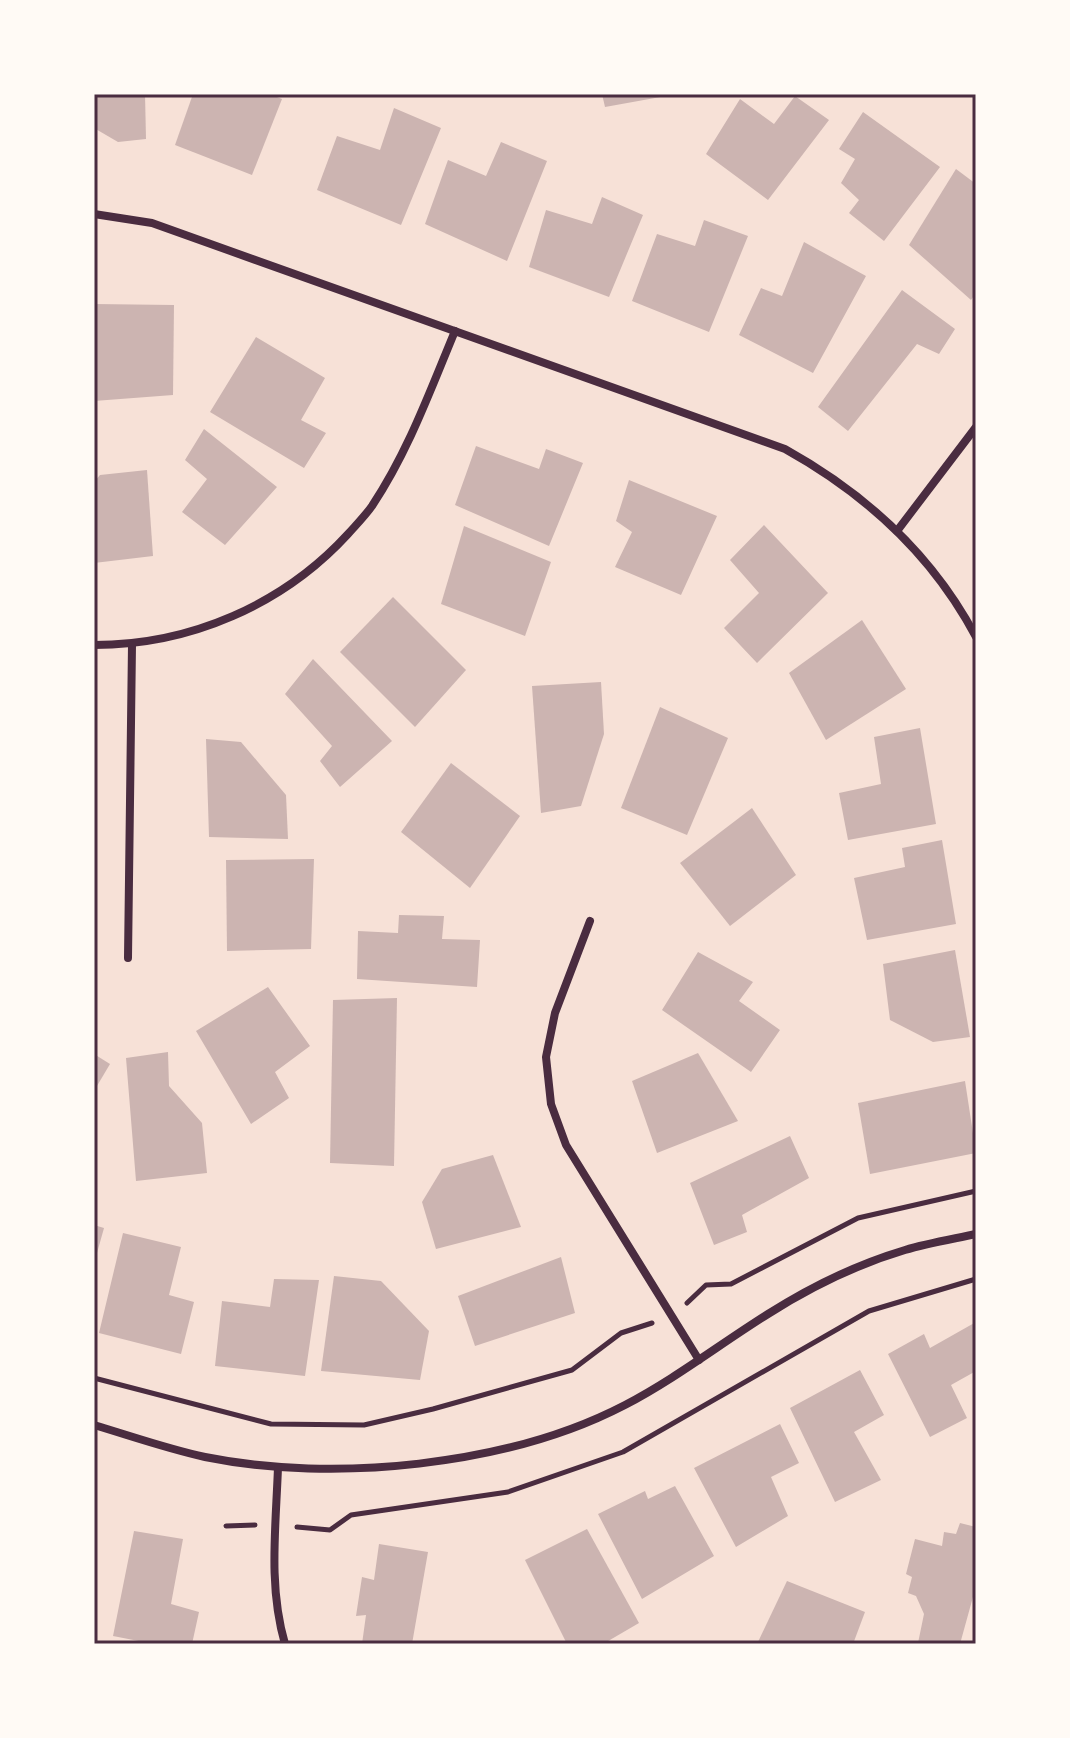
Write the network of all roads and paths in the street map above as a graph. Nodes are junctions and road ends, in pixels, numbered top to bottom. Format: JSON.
{"nodes":[{"id":1,"x":94,"y":214,"type":"edge"},
{"id":2,"x":455,"y":331,"type":"junction"},
{"id":3,"x":976,"y":427,"type":"edge"},
{"id":4,"x":897,"y":531,"type":"junction"},
{"id":5,"x":976,"y":637,"type":"edge"},
{"id":6,"x":94,"y":645,"type":"edge"},
{"id":7,"x":132,"y":645,"type":"junction"},
{"id":8,"x":590,"y":921,"type":"dead end"},
{"id":9,"x":128,"y":958,"type":"dead end"},
{"id":10,"x":976,"y":1191,"type":"edge"},
{"id":11,"x":976,"y":1234,"type":"edge"},
{"id":12,"x":673,"y":1317,"type":"junction"},
{"id":13,"x":699,"y":1360,"type":"junction"},
{"id":14,"x":94,"y":1378,"type":"edge"},
{"id":15,"x":94,"y":1425,"type":"edge"},
{"id":16,"x":278,"y":1467,"type":"junction"},
{"id":17,"x":285,"y":1644,"type":"edge"}],
"edges":[{"from":1,"to":2,"type":"street"},
{"from":2,"to":4,"type":"street"},
{"from":2,"to":7,"type":"street"},
{"from":3,"to":4,"type":"street"},
{"from":4,"to":5,"type":"street"},
{"from":6,"to":7,"type":"street"},
{"from":7,"to":9,"type":"street"},
{"from":8,"to":12,"type":"street"},
{"from":10,"to":12,"type":"path"},
{"from":11,"to":13,"type":"street"},
{"from":12,"to":13,"type":"street"},
{"from":12,"to":14,"type":"path"},
{"from":13,"to":16,"type":"street"},
{"from":15,"to":16,"type":"street"},
{"from":16,"to":17,"type":"street"}]}
